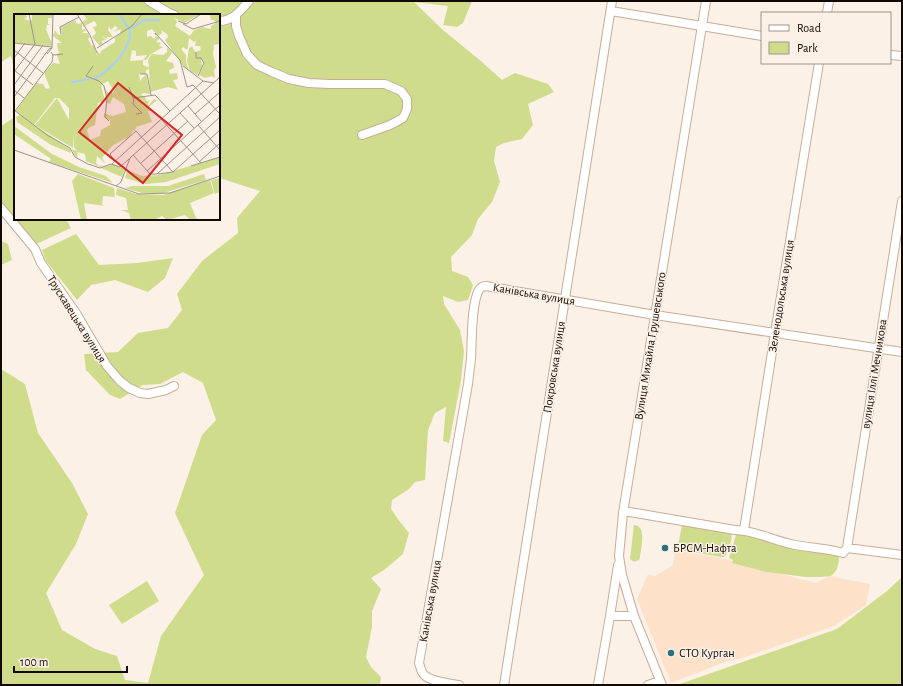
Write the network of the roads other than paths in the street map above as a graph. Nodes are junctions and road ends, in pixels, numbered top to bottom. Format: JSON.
{"nodes":[{"id":1,"x":149,"y":1,"type":"edge"},
{"id":2,"x":249,"y":1,"type":"edge"},
{"id":3,"x":612,"y":1,"type":"edge"},
{"id":4,"x":706,"y":1,"type":"edge"},
{"id":5,"x":829,"y":1,"type":"edge"},
{"id":6,"x":610,"y":11,"type":"junction"},
{"id":7,"x":827,"y":12,"type":"edge"},
{"id":8,"x":171,"y":14,"type":"edge"},
{"id":9,"x":236,"y":15,"type":"junction"},
{"id":10,"x":220,"y":21,"type":"edge"},
{"id":11,"x":702,"y":26,"type":"junction"},
{"id":12,"x":761,"y":36,"type":"edge"},
{"id":13,"x":891,"y":55,"type":"edge"},
{"id":14,"x":902,"y":56,"type":"edge"},
{"id":15,"x":819,"y":64,"type":"edge"},
{"id":16,"x":362,"y":135,"type":"dead end"},
{"id":17,"x":902,"y":201,"type":"edge"},
{"id":18,"x":1,"y":208,"type":"edge"},
{"id":19,"x":565,"y":300,"type":"junction"},
{"id":20,"x":655,"y":315,"type":"junction"},
{"id":21,"x":775,"y":333,"type":"junction"},
{"id":22,"x":878,"y":349,"type":"junction"},
{"id":23,"x":902,"y":352,"type":"edge"},
{"id":24,"x":174,"y":386,"type":"dead end"},
{"id":25,"x":624,"y":511,"type":"junction"},
{"id":26,"x":744,"y":530,"type":"junction"},
{"id":27,"x":847,"y":548,"type":"junction"},
{"id":28,"x":902,"y":555,"type":"edge"},
{"id":29,"x":619,"y":556,"type":"junction"},
{"id":30,"x":610,"y":616,"type":"junction"},
{"id":31,"x":634,"y":616,"type":"junction"},
{"id":32,"x":661,"y":683,"type":"edge"},
{"id":33,"x":459,"y":685,"type":"edge"},
{"id":34,"x":504,"y":685,"type":"edge"},
{"id":35,"x":598,"y":685,"type":"edge"},
{"id":36,"x":648,"y":685,"type":"edge"}],
"edges":[{"from":1,"to":8,"type":"street"},
{"from":2,"to":9,"type":"street"},
{"from":3,"to":6,"type":"street","name":"Покровська вулиця"},
{"from":4,"to":11,"type":"street","name":"Вулиця Михайла Грушевського"},
{"from":5,"to":7,"type":"street"},
{"from":6,"to":11,"type":"street"},
{"from":6,"to":19,"type":"street","name":"Покровська вулиця"},
{"from":9,"to":10,"type":"street"},
{"from":9,"to":16,"type":"street"},
{"from":11,"to":12,"type":"street"},
{"from":11,"to":20,"type":"street","name":"Вулиця Михайла Грушевського"},
{"from":13,"to":14,"type":"street"},
{"from":15,"to":21,"type":"street","name":"Зеленодольська вулиця"},
{"from":17,"to":22,"type":"street","name":"вулиця Іллі Мечникова"},
{"from":18,"to":24,"type":"street","name":"Трускавецька вулиця"},
{"from":19,"to":20,"type":"street","name":"Канівська вулиця"},
{"from":19,"to":33,"type":"street","name":"Канівська вулиця"},
{"from":19,"to":34,"type":"street","name":"Покровська вулиця"},
{"from":20,"to":21,"type":"street","name":"Канівська вулиця"},
{"from":20,"to":25,"type":"street","name":"Вулиця Михайла Грушевського"},
{"from":21,"to":22,"type":"street","name":"Канівська вулиця"},
{"from":21,"to":26,"type":"street","name":"Зеленодольська вулиця"},
{"from":22,"to":23,"type":"street","name":"Канівська вулиця"},
{"from":22,"to":27,"type":"street","name":"вулиця Іллі Мечникова"},
{"from":25,"to":26,"type":"street"},
{"from":25,"to":29,"type":"street","name":"Вулиця Михайла Грушевського"},
{"from":26,"to":27,"type":"street"},
{"from":27,"to":28,"type":"street"},
{"from":29,"to":30,"type":"street"},
{"from":29,"to":31,"type":"street","name":"Вулиця Михайла Грушевського"},
{"from":30,"to":31,"type":"street"},
{"from":30,"to":35,"type":"street"},
{"from":31,"to":32,"type":"street","name":"Вулиця Михайла Грушевського"},
{"from":32,"to":36,"type":"street"}]}
